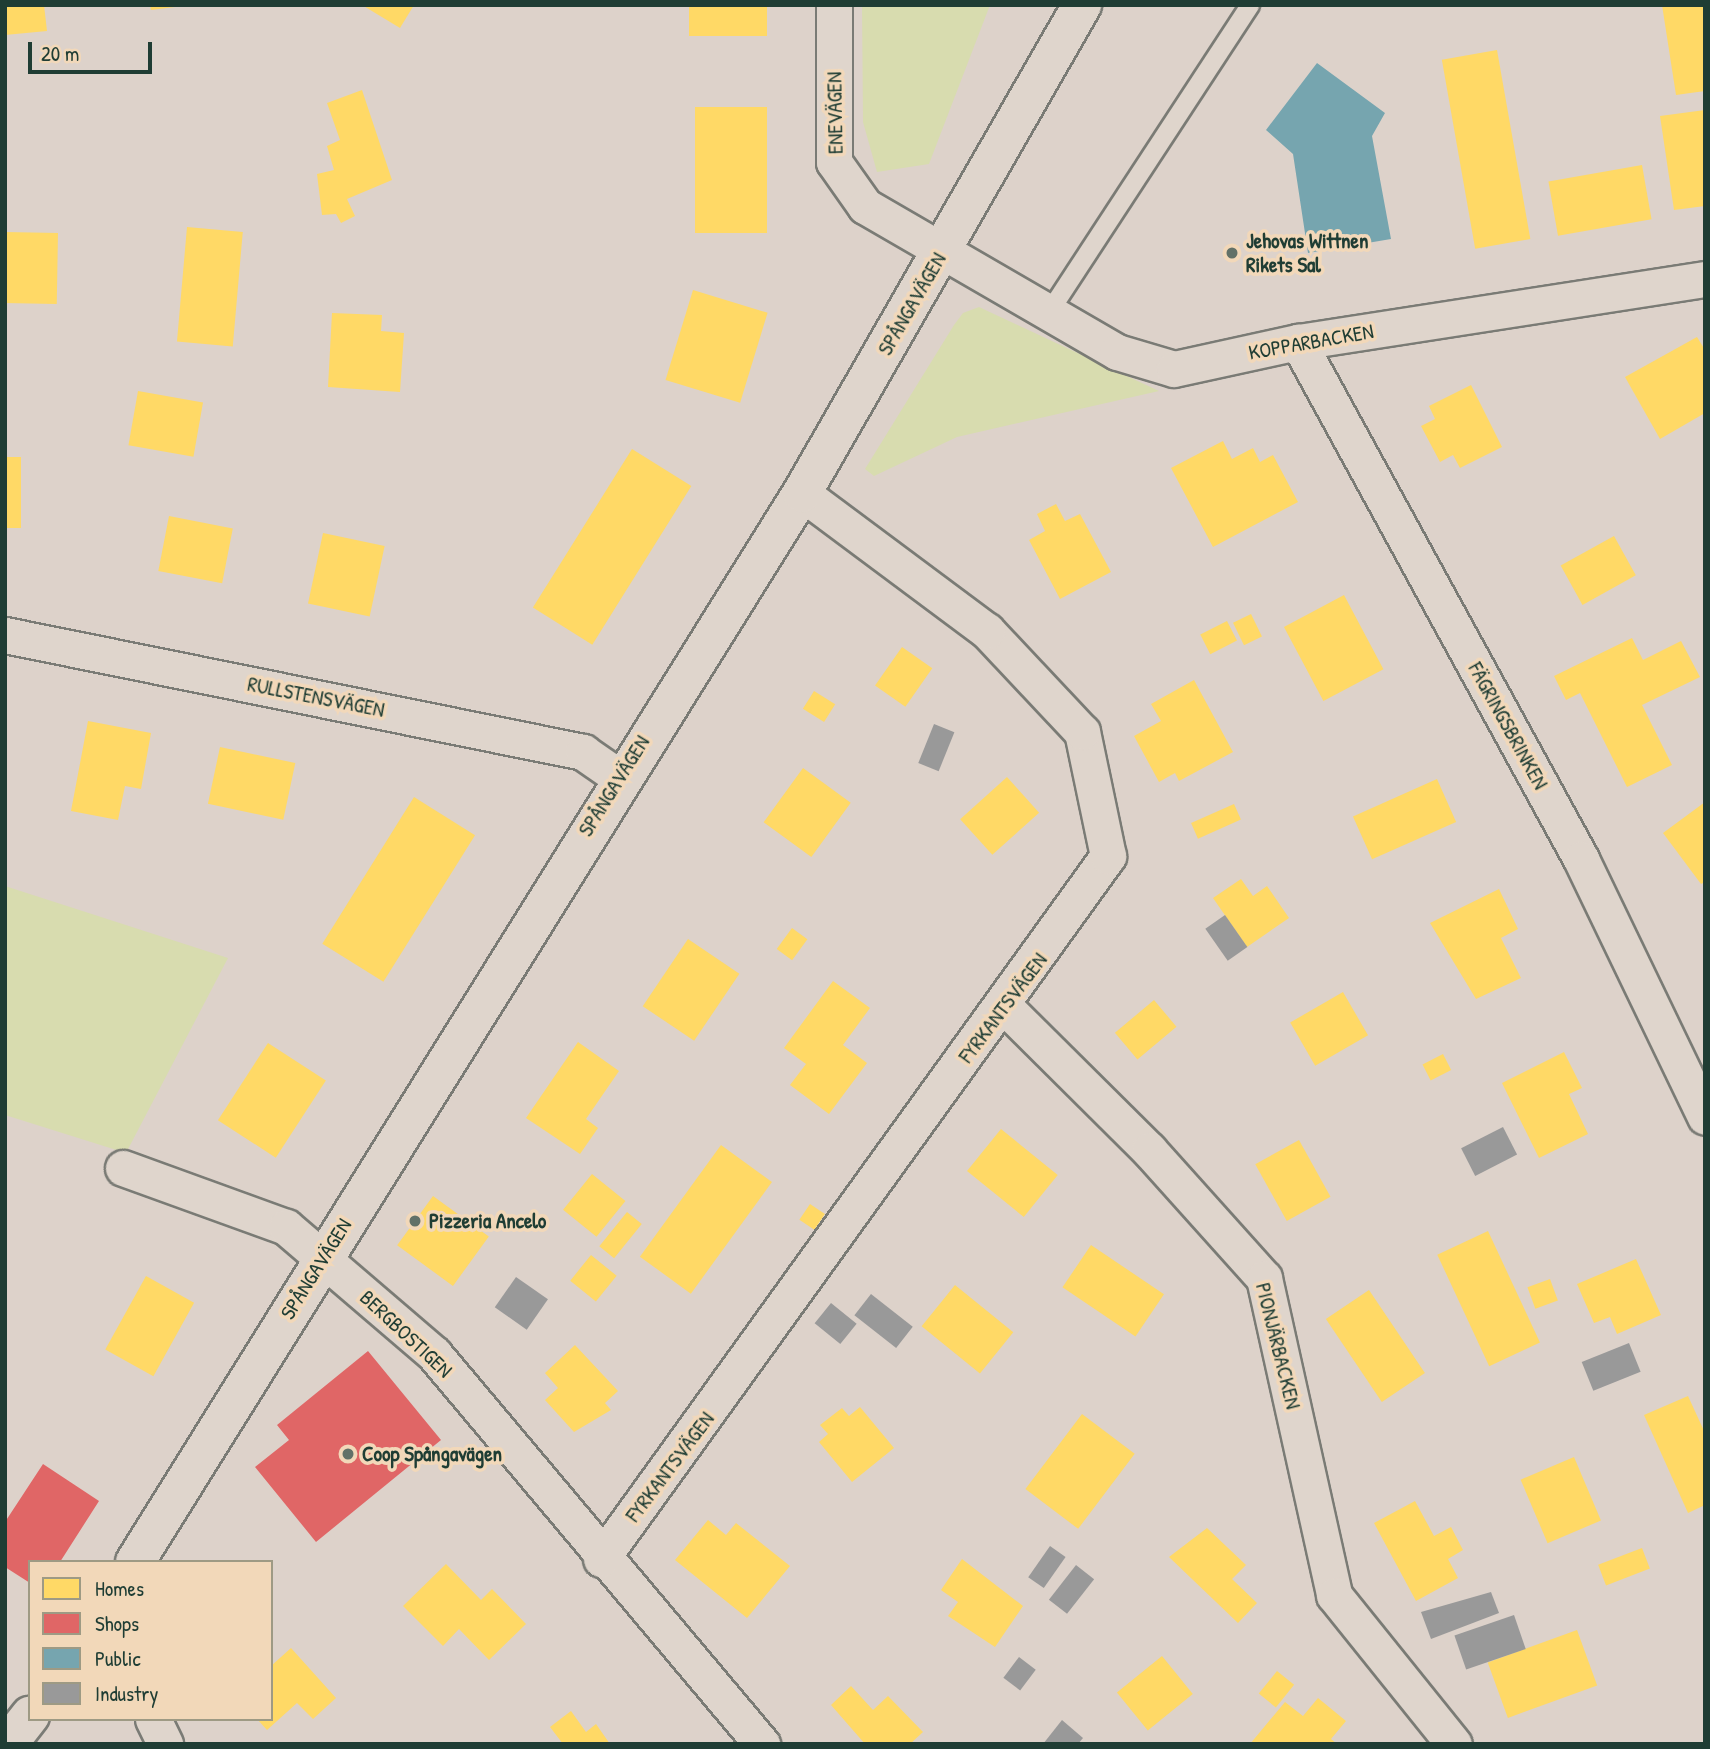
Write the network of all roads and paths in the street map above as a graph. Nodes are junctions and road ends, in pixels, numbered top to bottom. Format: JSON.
{"nodes":[{"id":1,"x":834,"y":5,"type":"edge"},
{"id":2,"x":1082,"y":5,"type":"edge"},
{"id":3,"x":1250,"y":5,"type":"edge"},
{"id":4,"x":942,"y":254,"type":"junction"},
{"id":5,"x":1705,"y":279,"type":"edge"},
{"id":6,"x":1048,"y":314,"type":"junction"},
{"id":7,"x":1298,"y":342,"type":"junction"},
{"id":8,"x":802,"y":493,"type":"junction"},
{"id":9,"x":5,"y":635,"type":"edge"},
{"id":10,"x":619,"y":777,"type":"junction"},
{"id":11,"x":1003,"y":1005,"type":"junction"},
{"id":12,"x":1705,"y":1116,"type":"edge"},
{"id":13,"x":123,"y":1168,"type":"dead end"},
{"id":14,"x":322,"y":1258,"type":"junction"},
{"id":15,"x":601,"y":1559,"type":"junction"},
{"id":16,"x":136,"y":1560,"type":"edge"},
{"id":17,"x":28,"y":1719,"type":"edge"},
{"id":18,"x":154,"y":1721,"type":"edge"},
{"id":19,"x":8,"y":1744,"type":"edge"},
{"id":20,"x":165,"y":1744,"type":"edge"},
{"id":21,"x":762,"y":1744,"type":"edge"},
{"id":22,"x":1454,"y":1744,"type":"edge"}],
"edges":[{"from":1,"to":4,"type":"street","name":"ENEVÄGEN"},
{"from":2,"to":4,"type":"street","name":"SPÅNGAVÄGEN"},
{"from":3,"to":6,"type":"lane"},
{"from":4,"to":6,"type":"street","name":"KOPPARBACKEN"},
{"from":4,"to":8,"type":"street","name":"SPÅNGAVÄGEN"},
{"from":5,"to":7,"type":"street","name":"KOPPARBACKEN"},
{"from":6,"to":7,"type":"street","name":"KOPPARBACKEN"},
{"from":7,"to":12,"type":"street","name":"FÄGRINGSBRINKEN"},
{"from":8,"to":10,"type":"street","name":"SPÅNGAVÄGEN"},
{"from":8,"to":11,"type":"street","name":"FYRKANTSVÄGEN"},
{"from":9,"to":10,"type":"street","name":"RULLSTENSVÄGEN"},
{"from":10,"to":14,"type":"street","name":"SPÅNGAVÄGEN"},
{"from":11,"to":15,"type":"street","name":"FYRKANTSVÄGEN"},
{"from":11,"to":22,"type":"street","name":"PIONJÄRBACKEN"},
{"from":13,"to":14,"type":"street","name":"BERGBOSTIGEN"},
{"from":14,"to":15,"type":"street","name":"BERGBOSTIGEN"},
{"from":14,"to":16,"type":"street","name":"SPÅNGAVÄGEN"},
{"from":15,"to":21,"type":"street","name":"BERGBOSTIGEN"},
{"from":17,"to":19,"type":"street"},
{"from":18,"to":20,"type":"street"}]}
